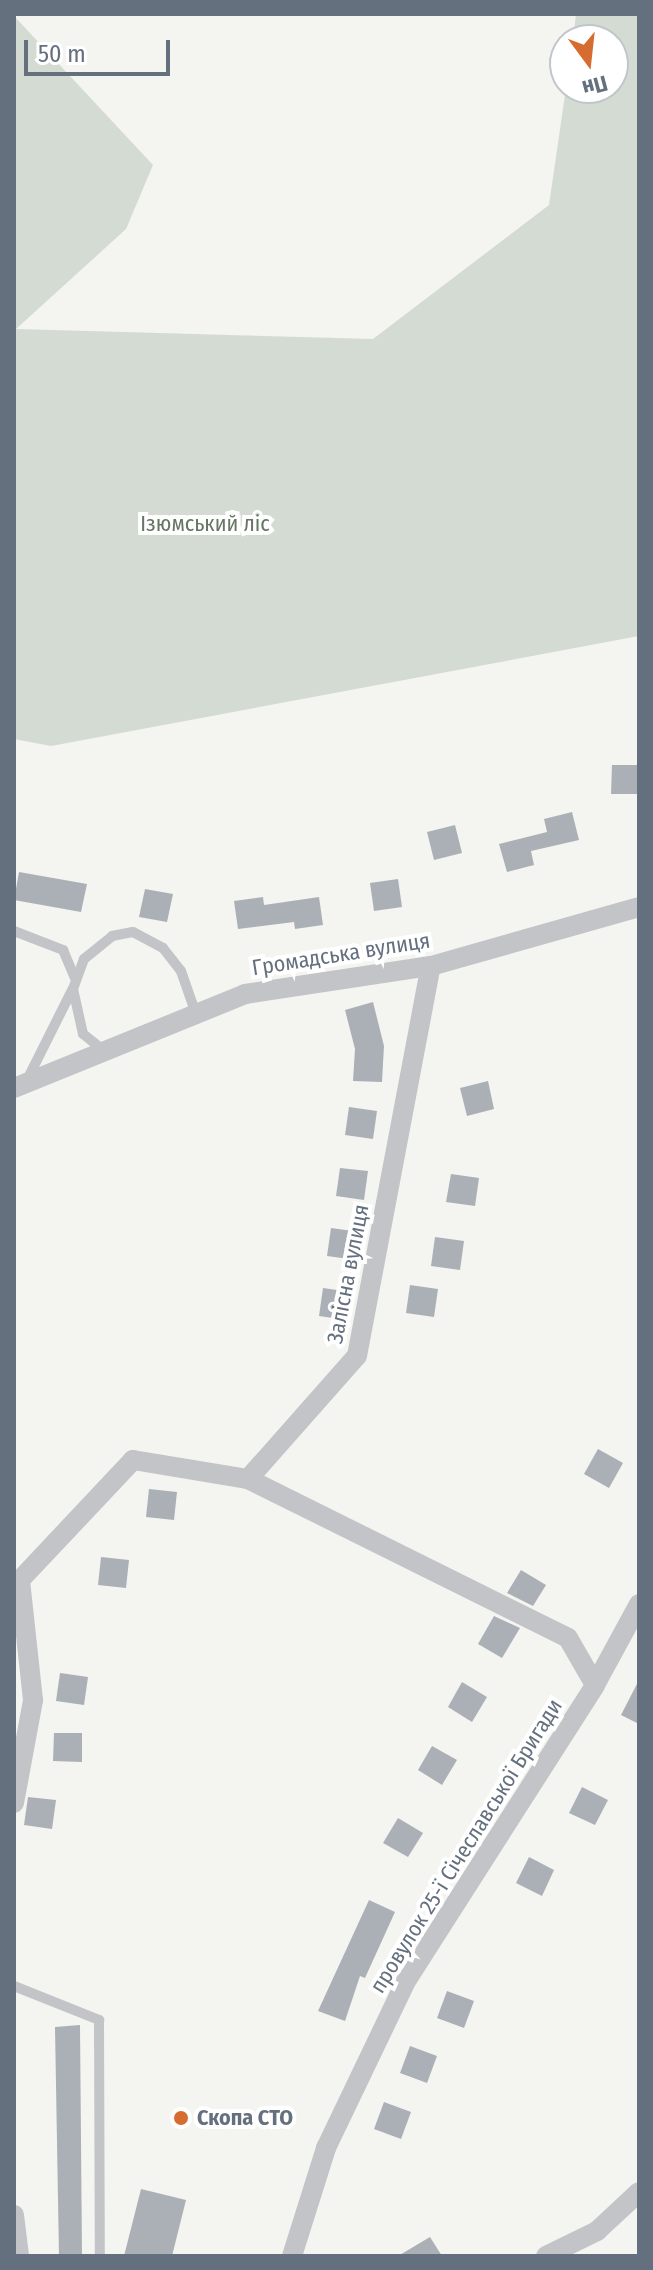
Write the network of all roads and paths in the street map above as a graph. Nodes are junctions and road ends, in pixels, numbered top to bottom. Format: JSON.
{"nodes":[{"id":1,"x":639,"y":907,"type":"edge"},
{"id":2,"x":14,"y":931,"type":"edge"},
{"id":3,"x":431,"y":966,"type":"junction"},
{"id":4,"x":74,"y":984,"type":"junction"},
{"id":5,"x":187,"y":989,"type":"junction"},
{"id":6,"x":205,"y":1013,"type":"junction"},
{"id":7,"x":169,"y":1027,"type":"junction"},
{"id":8,"x":108,"y":1052,"type":"junction"},
{"id":9,"x":19,"y":1086,"type":"edge"},
{"id":10,"x":248,"y":1479,"type":"junction"},
{"id":11,"x":639,"y":1604,"type":"edge"},
{"id":12,"x":595,"y":1685,"type":"junction"},
{"id":13,"x":14,"y":1803,"type":"edge"},
{"id":14,"x":14,"y":1986,"type":"edge"},
{"id":15,"x":639,"y":2192,"type":"edge"},
{"id":16,"x":14,"y":2215,"type":"edge"},
{"id":17,"x":19,"y":2256,"type":"edge"},
{"id":18,"x":100,"y":2256,"type":"edge"},
{"id":19,"x":292,"y":2256,"type":"edge"},
{"id":20,"x":546,"y":2256,"type":"edge"}],
"edges":[{"from":1,"to":3,"type":"street","name":"Громадська вулиця"},
{"from":2,"to":4,"type":"lane"},
{"from":3,"to":6,"type":"street","name":"Громадська вулиця"},
{"from":3,"to":10,"type":"street","name":"Залісна вулиця"},
{"from":4,"to":5,"type":"lane"},
{"from":4,"to":8,"type":"lane"},
{"from":4,"to":9,"type":"lane"},
{"from":5,"to":6,"type":"lane"},
{"from":5,"to":6,"type":"lane"},
{"from":5,"to":7,"type":"lane"},
{"from":6,"to":7,"type":"street","name":"Громадська вулиця"},
{"from":7,"to":8,"type":"street","name":"Громадська вулиця"},
{"from":8,"to":9,"type":"street","name":"Громадська вулиця"},
{"from":10,"to":12,"type":"street"},
{"from":10,"to":13,"type":"street"},
{"from":11,"to":12,"type":"street","name":"провулок 25-ї Січеславської Бригади"},
{"from":12,"to":19,"type":"street","name":"провулок 25-ї Січеславської Бригади"},
{"from":14,"to":18,"type":"lane"},
{"from":15,"to":20,"type":"street"},
{"from":16,"to":17,"type":"street"}]}
